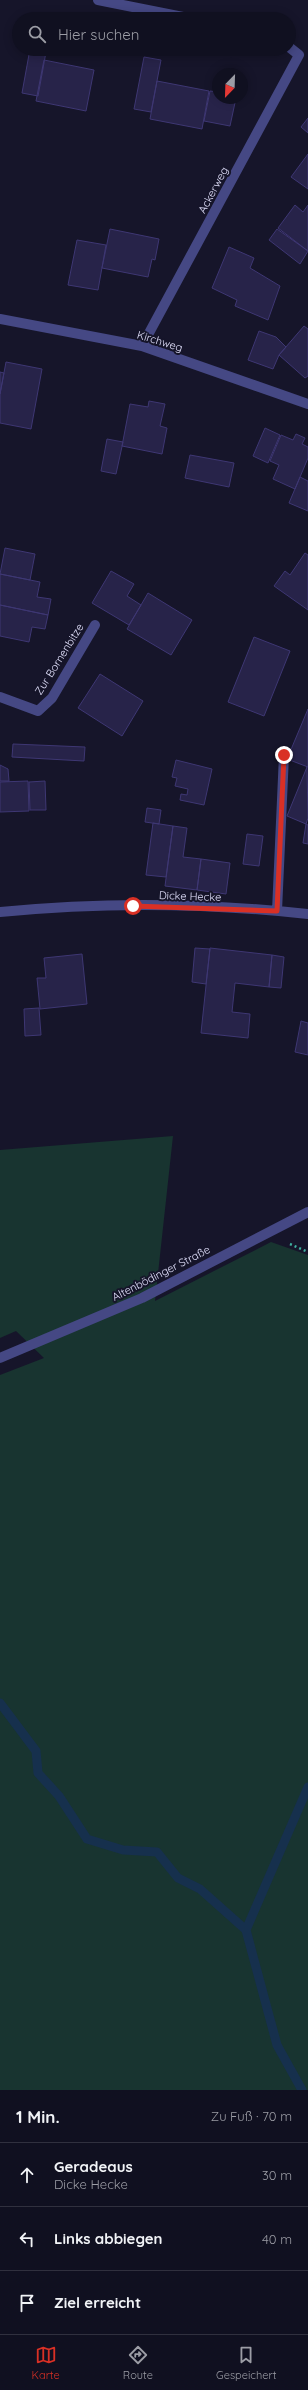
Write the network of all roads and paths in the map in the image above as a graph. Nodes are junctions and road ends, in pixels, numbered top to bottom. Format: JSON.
{"nodes":[{"id":1,"x":98,"y":0,"type":"edge"},
{"id":2,"x":158,"y":12,"type":"edge"},
{"id":3,"x":296,"y":53,"type":"edge"},
{"id":4,"x":0,"y":319,"type":"edge"},
{"id":5,"x":142,"y":346,"type":"junction"},
{"id":6,"x":308,"y":395,"type":"edge"},
{"id":7,"x":297,"y":401,"type":"junction"},
{"id":8,"x":308,"y":404,"type":"edge"},
{"id":9,"x":95,"y":625,"type":"dead end"},
{"id":10,"x":0,"y":697,"type":"edge"},
{"id":11,"x":284,"y":755,"type":"dead end"},
{"id":12,"x":277,"y":911,"type":"junction"},
{"id":13,"x":0,"y":912,"type":"edge"},
{"id":14,"x":308,"y":914,"type":"edge"},
{"id":15,"x":308,"y":1212,"type":"edge"},
{"id":16,"x":0,"y":1358,"type":"edge"}],
"edges":[{"from":1,"to":2,"type":"street"},
{"from":3,"to":5,"type":"street","name":"Ackerweg"},
{"from":4,"to":5,"type":"street","name":"Kirchweg"},
{"from":5,"to":7,"type":"street","name":"Kirchweg"},
{"from":6,"to":7,"type":"street"},
{"from":7,"to":8,"type":"street","name":"Kirchweg"},
{"from":9,"to":10,"type":"street","name":"Zur Bornenbitze"},
{"from":11,"to":12,"type":"street"},
{"from":12,"to":13,"type":"street","name":"Dicke Hecke"},
{"from":12,"to":14,"type":"street","name":"Dicke Hecke"},
{"from":15,"to":16,"type":"street","name":"Altenbödinger Straße"}]}
